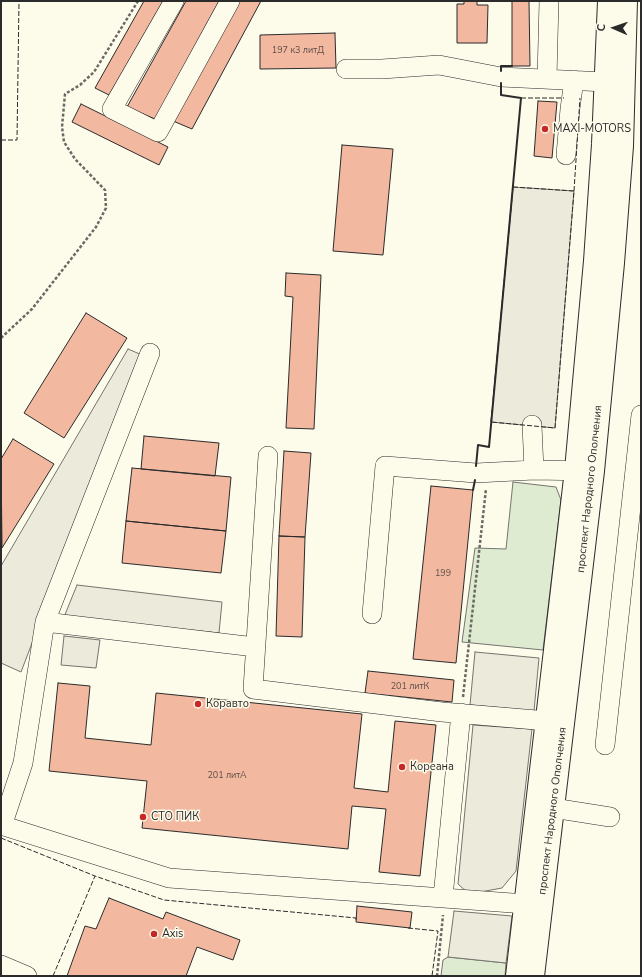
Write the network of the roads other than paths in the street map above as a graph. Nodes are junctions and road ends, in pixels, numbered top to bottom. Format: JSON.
{"nodes":[{"id":1,"x":174,"y":1,"type":"edge"},
{"id":2,"x":230,"y":1,"type":"edge"},
{"id":3,"x":549,"y":1,"type":"edge"},
{"id":4,"x":609,"y":1,"type":"edge"},
{"id":5,"x":626,"y":1,"type":"edge"},
{"id":6,"x":346,"y":69,"type":"dead end"},
{"id":7,"x":547,"y":78,"type":"junction"},
{"id":8,"x":574,"y":80,"type":"junction"},
{"id":9,"x":606,"y":82,"type":"junction"},
{"id":10,"x":566,"y":155,"type":"dead end"},
{"id":11,"x":150,"y":353,"type":"dead end"},
{"id":12,"x":641,"y":415,"type":"edge"},
{"id":13,"x":532,"y":425,"type":"dead end"},
{"id":14,"x":268,"y":456,"type":"dead end"},
{"id":15,"x":534,"y":470,"type":"junction"},
{"id":16,"x":584,"y":470,"type":"junction"},
{"id":17,"x":372,"y":614,"type":"dead end"},
{"id":18,"x":45,"y":622,"type":"junction"},
{"id":19,"x":255,"y":647,"type":"junction"},
{"id":20,"x":461,"y":713,"type":"junction"},
{"id":21,"x":548,"y":721,"type":"junction"},
{"id":22,"x":605,"y":745,"type":"dead end"},
{"id":23,"x":553,"y":808,"type":"junction"},
{"id":24,"x":610,"y":817,"type":"dead end"},
{"id":25,"x":2,"y":826,"type":"edge"},
{"id":26,"x":443,"y":897,"type":"junction"},
{"id":27,"x":526,"y":904,"type":"junction"},
{"id":28,"x":1,"y":965,"type":"edge"},
{"id":29,"x":27,"y":976,"type":"edge"},
{"id":30,"x":517,"y":976,"type":"edge"},
{"id":31,"x":533,"y":976,"type":"edge"}],
"edges":[{"from":1,"to":2,"type":"lane"},
{"from":3,"to":7,"type":"lane"},
{"from":4,"to":9,"type":"main road","name":"проспект Народного Ополчения"},
{"from":5,"to":16,"type":"main road","name":"проспект Народного Ополчения"},
{"from":6,"to":7,"type":"lane"},
{"from":7,"to":8,"type":"lane"},
{"from":8,"to":9,"type":"lane"},
{"from":8,"to":10,"type":"lane"},
{"from":9,"to":16,"type":"main road","name":"проспект Народного Ополчения"},
{"from":11,"to":18,"type":"lane"},
{"from":12,"to":22,"type":"lane"},
{"from":13,"to":15,"type":"lane"},
{"from":14,"to":19,"type":"lane"},
{"from":15,"to":16,"type":"lane"},
{"from":15,"to":17,"type":"lane"},
{"from":16,"to":21,"type":"main road","name":"проспект Народного Ополчения"},
{"from":16,"to":23,"type":"main road","name":"проспект Народного Ополчения"},
{"from":18,"to":19,"type":"lane"},
{"from":18,"to":25,"type":"lane"},
{"from":19,"to":20,"type":"lane"},
{"from":20,"to":21,"type":"lane"},
{"from":20,"to":26,"type":"lane"},
{"from":21,"to":27,"type":"main road","name":"проспект Народного Ополчения"},
{"from":23,"to":24,"type":"lane"},
{"from":23,"to":31,"type":"main road","name":"проспект Народного Ополчения"},
{"from":25,"to":26,"type":"lane"},
{"from":26,"to":27,"type":"lane"},
{"from":27,"to":30,"type":"main road","name":"проспект Народного Ополчения"},
{"from":28,"to":29,"type":"lane"}]}
